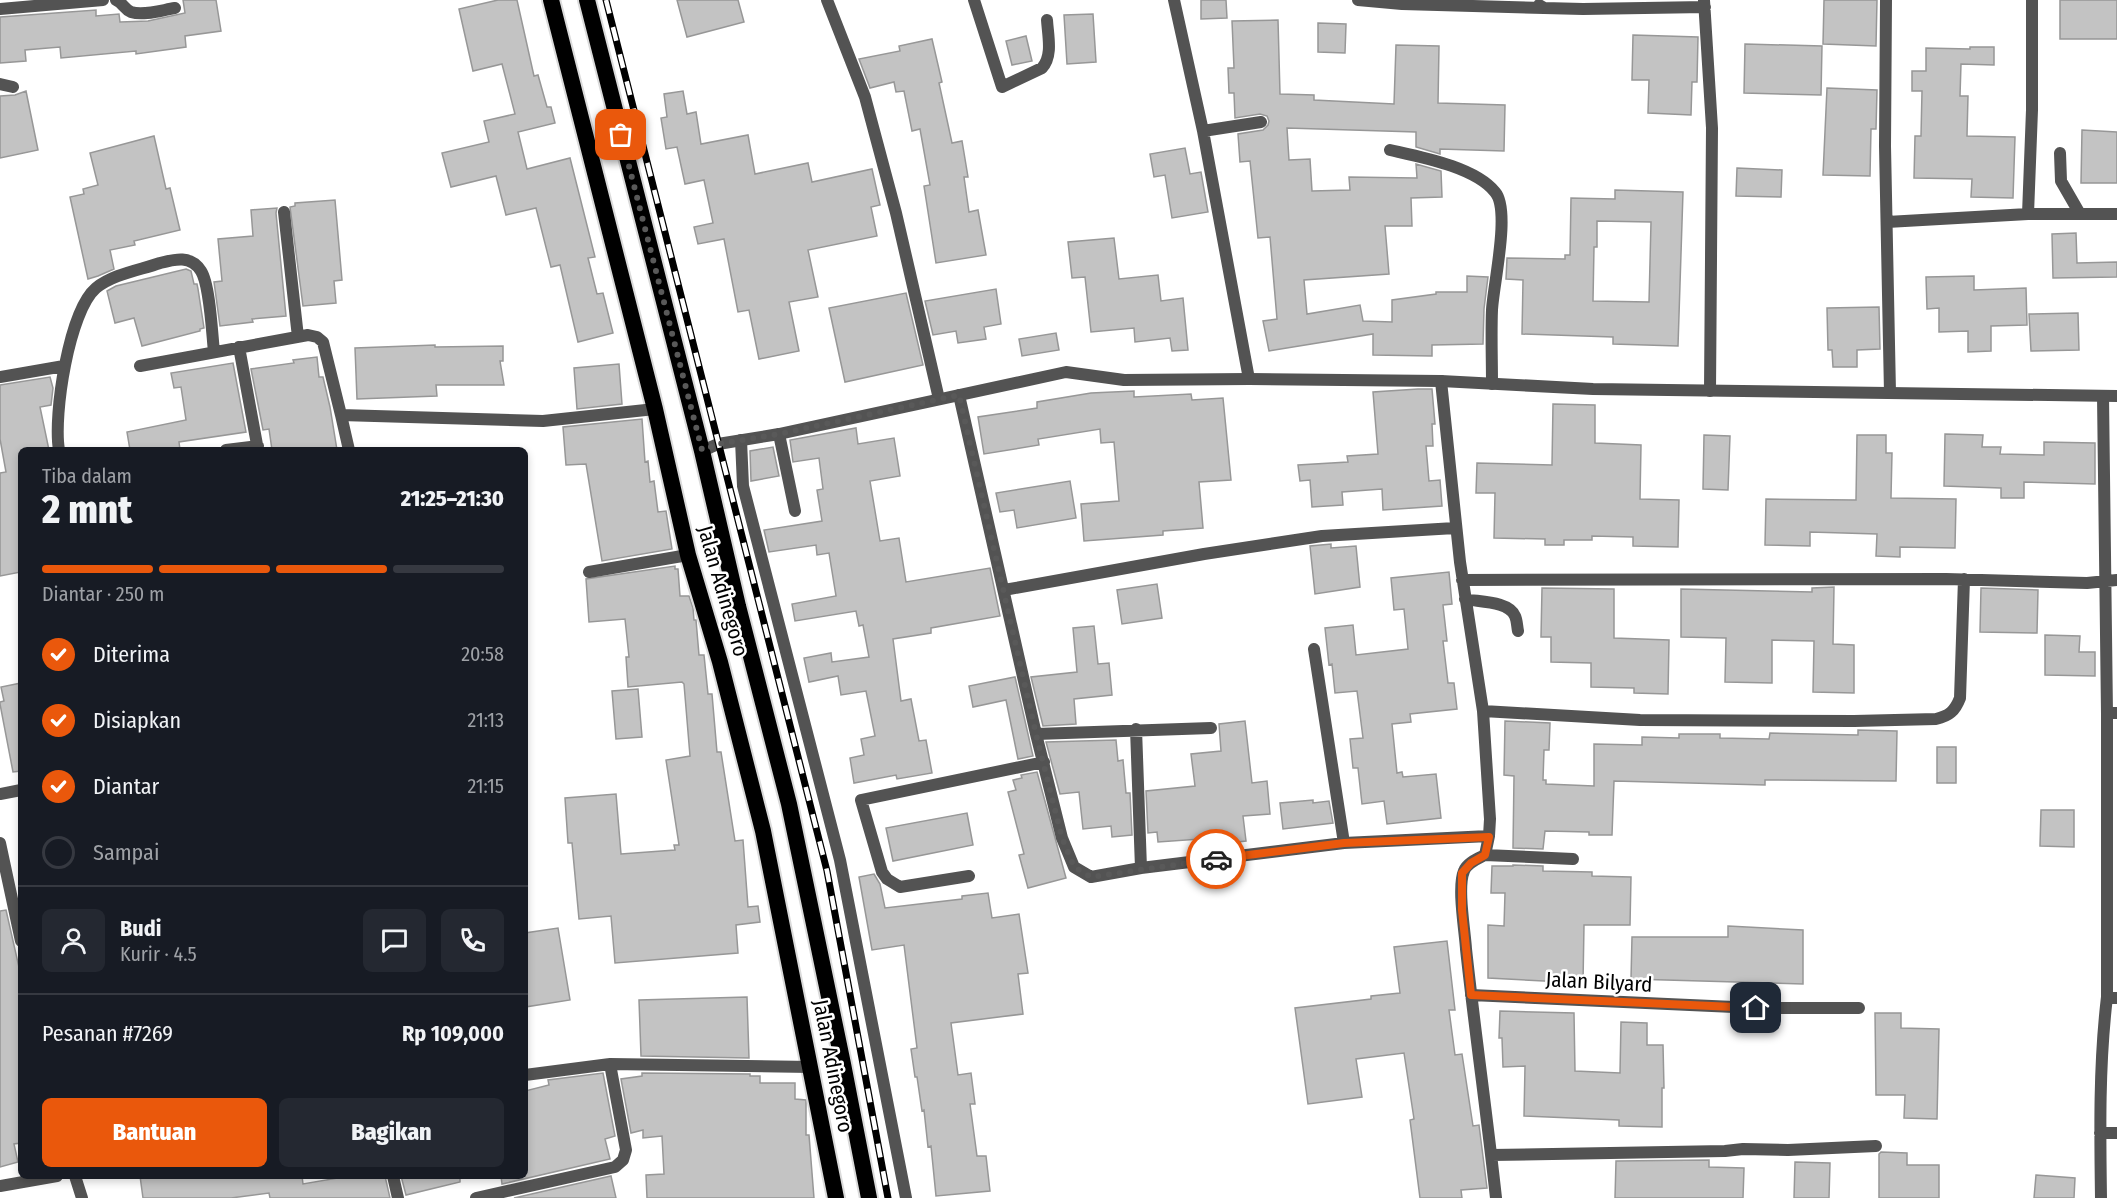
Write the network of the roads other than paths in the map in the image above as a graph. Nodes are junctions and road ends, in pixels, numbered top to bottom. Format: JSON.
{"nodes":[{"id":1,"x":103,"y":0,"type":"edge"},
{"id":2,"x":116,"y":0,"type":"edge"},
{"id":3,"x":551,"y":0,"type":"edge"},
{"id":4,"x":587,"y":0,"type":"edge"},
{"id":5,"x":827,"y":0,"type":"edge"},
{"id":6,"x":974,"y":0,"type":"edge"},
{"id":7,"x":1174,"y":0,"type":"edge"},
{"id":8,"x":1358,"y":0,"type":"edge"},
{"id":9,"x":1532,"y":0,"type":"edge"},
{"id":10,"x":1886,"y":0,"type":"edge"},
{"id":11,"x":2032,"y":0,"type":"edge"},
{"id":12,"x":1704,"y":3,"type":"edge"},
{"id":13,"x":176,"y":8,"type":"dead end"},
{"id":14,"x":1544,"y":8,"type":"junction"},
{"id":15,"x":0,"y":9,"type":"edge"},
{"id":16,"x":1047,"y":20,"type":"dead end"},
{"id":17,"x":0,"y":84,"type":"edge"},
{"id":18,"x":13,"y":87,"type":"dead end"},
{"id":19,"x":1261,"y":122,"type":"dead end"},
{"id":20,"x":1203,"y":131,"type":"junction"},
{"id":21,"x":1390,"y":150,"type":"dead end"},
{"id":22,"x":2060,"y":153,"type":"dead end"},
{"id":23,"x":284,"y":212,"type":"dead end"},
{"id":24,"x":2028,"y":214,"type":"junction"},
{"id":25,"x":2080,"y":214,"type":"junction"},
{"id":26,"x":2117,"y":214,"type":"edge"},
{"id":27,"x":1887,"y":222,"type":"junction"},
{"id":28,"x":298,"y":337,"type":"junction"},
{"id":29,"x":239,"y":348,"type":"junction"},
{"id":30,"x":214,"y":352,"type":"junction"},
{"id":31,"x":64,"y":366,"type":"junction"},
{"id":32,"x":140,"y":366,"type":"dead end"},
{"id":33,"x":0,"y":377,"type":"edge"},
{"id":34,"x":1249,"y":379,"type":"junction"},
{"id":35,"x":1440,"y":381,"type":"junction"},
{"id":36,"x":1491,"y":384,"type":"junction"},
{"id":37,"x":1710,"y":391,"type":"junction"},
{"id":38,"x":1890,"y":393,"type":"junction"},
{"id":39,"x":959,"y":395,"type":"junction"},
{"id":40,"x":2103,"y":396,"type":"junction"},
{"id":41,"x":2117,"y":396,"type":"edge"},
{"id":42,"x":939,"y":399,"type":"junction"},
{"id":43,"x":655,"y":409,"type":"junction"},
{"id":44,"x":341,"y":415,"type":"junction"},
{"id":45,"x":779,"y":434,"type":"junction"},
{"id":46,"x":741,"y":440,"type":"junction"},
{"id":47,"x":59,"y":447,"type":"edge"},
{"id":48,"x":258,"y":447,"type":"edge"},
{"id":49,"x":348,"y":447,"type":"edge"},
{"id":50,"x":702,"y":450,"type":"junction"},
{"id":51,"x":795,"y":511,"type":"dead end"},
{"id":52,"x":1455,"y":528,"type":"junction"},
{"id":53,"x":688,"y":555,"type":"junction"},
{"id":54,"x":589,"y":572,"type":"dead end"},
{"id":55,"x":1964,"y":579,"type":"junction"},
{"id":56,"x":1462,"y":580,"type":"junction"},
{"id":57,"x":2112,"y":581,"type":"edge"},
{"id":58,"x":1004,"y":590,"type":"junction"},
{"id":59,"x":1466,"y":599,"type":"junction"},
{"id":60,"x":1518,"y":631,"type":"dead end"},
{"id":61,"x":1314,"y":649,"type":"dead end"},
{"id":62,"x":1483,"y":711,"type":"junction"},
{"id":63,"x":2112,"y":713,"type":"edge"},
{"id":64,"x":1211,"y":728,"type":"dead end"},
{"id":65,"x":1136,"y":729,"type":"junction"},
{"id":66,"x":1036,"y":734,"type":"junction"},
{"id":67,"x":1044,"y":762,"type":"junction"},
{"id":68,"x":18,"y":791,"type":"edge"},
{"id":69,"x":0,"y":794,"type":"edge"},
{"id":70,"x":1489,"y":837,"type":"junction"},
{"id":71,"x":0,"y":843,"type":"edge"},
{"id":72,"x":1344,"y":843,"type":"junction"},
{"id":73,"x":1485,"y":855,"type":"junction"},
{"id":74,"x":1574,"y":859,"type":"dead end"},
{"id":75,"x":1141,"y":868,"type":"junction"},
{"id":76,"x":969,"y":876,"type":"dead end"},
{"id":77,"x":18,"y":927,"type":"edge"},
{"id":78,"x":1471,"y":995,"type":"junction"},
{"id":79,"x":2112,"y":997,"type":"edge"},
{"id":80,"x":1859,"y":1008,"type":"dead end"},
{"id":81,"x":610,"y":1064,"type":"junction"},
{"id":82,"x":811,"y":1067,"type":"junction"},
{"id":83,"x":528,"y":1076,"type":"edge"},
{"id":84,"x":2100,"y":1133,"type":"junction"},
{"id":85,"x":2117,"y":1133,"type":"edge"},
{"id":86,"x":1876,"y":1146,"type":"dead end"},
{"id":87,"x":1491,"y":1155,"type":"junction"},
{"id":88,"x":40,"y":1179,"type":"edge"},
{"id":89,"x":76,"y":1179,"type":"edge"},
{"id":90,"x":394,"y":1179,"type":"edge"},
{"id":91,"x":0,"y":1186,"type":"edge"},
{"id":92,"x":82,"y":1198,"type":"edge"},
{"id":93,"x":398,"y":1198,"type":"edge"},
{"id":94,"x":476,"y":1198,"type":"edge"},
{"id":95,"x":836,"y":1198,"type":"edge"},
{"id":96,"x":869,"y":1198,"type":"edge"},
{"id":97,"x":906,"y":1198,"type":"edge"},
{"id":98,"x":1496,"y":1198,"type":"edge"},
{"id":99,"x":2101,"y":1198,"type":"edge"}],
"edges":[{"from":1,"to":15,"type":"street"},
{"from":2,"to":13,"type":"street"},
{"from":3,"to":43,"type":"highway","name":"Jalan Adinegoro"},
{"from":4,"to":50,"type":"highway"},
{"from":5,"to":42,"type":"street"},
{"from":6,"to":16,"type":"street"},
{"from":7,"to":20,"type":"street"},
{"from":8,"to":14,"type":"street"},
{"from":9,"to":14,"type":"street"},
{"from":10,"to":27,"type":"street"},
{"from":11,"to":24,"type":"street"},
{"from":12,"to":14,"type":"street"},
{"from":12,"to":37,"type":"street"},
{"from":17,"to":18,"type":"street"},
{"from":19,"to":20,"type":"street"},
{"from":20,"to":34,"type":"street"},
{"from":21,"to":36,"type":"street"},
{"from":22,"to":25,"type":"street"},
{"from":23,"to":28,"type":"street"},
{"from":24,"to":25,"type":"street"},
{"from":24,"to":27,"type":"street"},
{"from":25,"to":26,"type":"street"},
{"from":27,"to":38,"type":"street"},
{"from":28,"to":29,"type":"street"},
{"from":28,"to":44,"type":"street"},
{"from":29,"to":30,"type":"street"},
{"from":29,"to":48,"type":"street"},
{"from":30,"to":31,"type":"street"},
{"from":30,"to":32,"type":"street"},
{"from":31,"to":33,"type":"street"},
{"from":31,"to":47,"type":"street"},
{"from":34,"to":35,"type":"street"},
{"from":34,"to":39,"type":"street"},
{"from":35,"to":36,"type":"street"},
{"from":35,"to":52,"type":"street"},
{"from":36,"to":37,"type":"street"},
{"from":37,"to":38,"type":"street"},
{"from":38,"to":40,"type":"street"},
{"from":39,"to":42,"type":"street"},
{"from":39,"to":58,"type":"street"},
{"from":40,"to":41,"type":"street"},
{"from":40,"to":57,"type":"street"},
{"from":42,"to":45,"type":"street"},
{"from":43,"to":44,"type":"street"},
{"from":43,"to":53,"type":"highway","name":"Jalan Adinegoro"},
{"from":44,"to":49,"type":"street"},
{"from":45,"to":46,"type":"street"},
{"from":45,"to":51,"type":"street"},
{"from":46,"to":50,"type":"street"},
{"from":46,"to":97,"type":"street"},
{"from":50,"to":96,"type":"highway"},
{"from":52,"to":56,"type":"street"},
{"from":52,"to":58,"type":"street"},
{"from":53,"to":54,"type":"street"},
{"from":53,"to":82,"type":"highway","name":"Jalan Adinegoro"},
{"from":55,"to":56,"type":"street"},
{"from":55,"to":57,"type":"street"},
{"from":55,"to":62,"type":"street"},
{"from":56,"to":59,"type":"street"},
{"from":57,"to":63,"type":"street"},
{"from":58,"to":66,"type":"street"},
{"from":59,"to":60,"type":"street"},
{"from":59,"to":62,"type":"street"},
{"from":61,"to":72,"type":"street"},
{"from":62,"to":70,"type":"street"},
{"from":63,"to":79,"type":"street"},
{"from":64,"to":65,"type":"street"},
{"from":65,"to":66,"type":"street"},
{"from":65,"to":75,"type":"street"},
{"from":66,"to":67,"type":"street"},
{"from":67,"to":75,"type":"street"},
{"from":67,"to":76,"type":"street"},
{"from":68,"to":69,"type":"street"},
{"from":70,"to":72,"type":"street"},
{"from":70,"to":73,"type":"street"},
{"from":71,"to":77,"type":"street"},
{"from":72,"to":75,"type":"street"},
{"from":73,"to":74,"type":"street"},
{"from":73,"to":78,"type":"street"},
{"from":78,"to":80,"type":"street","name":"Jalan Bilyard"},
{"from":78,"to":87,"type":"street"},
{"from":79,"to":84,"type":"street"},
{"from":81,"to":82,"type":"street"},
{"from":81,"to":83,"type":"street"},
{"from":81,"to":94,"type":"street"},
{"from":82,"to":95,"type":"highway","name":"Jalan Adinegoro"},
{"from":84,"to":85,"type":"street"},
{"from":84,"to":99,"type":"street"},
{"from":86,"to":87,"type":"street"},
{"from":87,"to":98,"type":"street"},
{"from":88,"to":91,"type":"street"},
{"from":89,"to":92,"type":"street"},
{"from":90,"to":93,"type":"street"}]}
